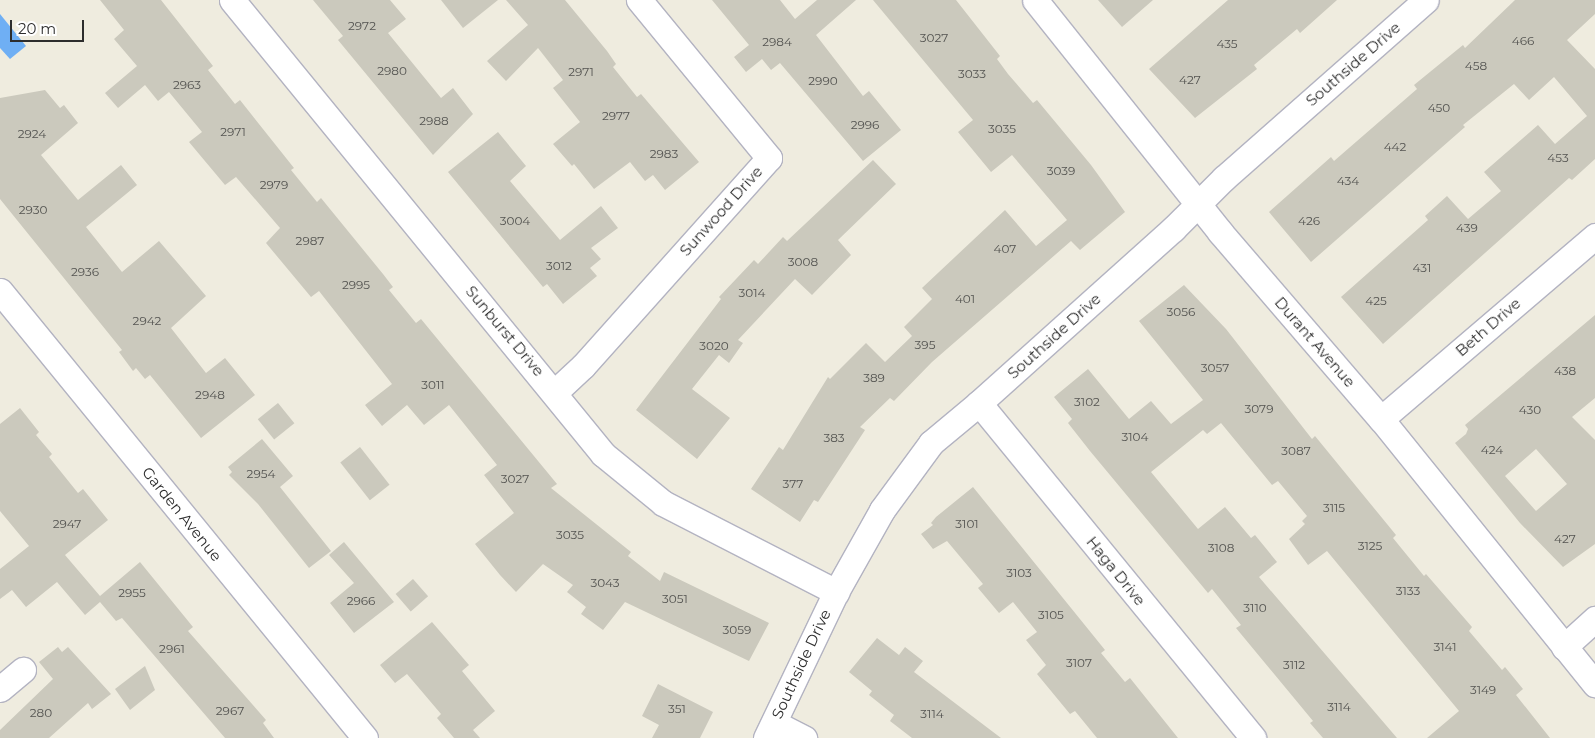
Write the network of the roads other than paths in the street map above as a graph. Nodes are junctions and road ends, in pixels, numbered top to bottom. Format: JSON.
{"nodes":[{"id":1,"x":232,"y":0,"type":"edge"},
{"id":2,"x":639,"y":0,"type":"edge"},
{"id":3,"x":1034,"y":0,"type":"edge"},
{"id":4,"x":1426,"y":0,"type":"edge"},
{"id":5,"x":1198,"y":204,"type":"junction"},
{"id":6,"x":1595,"y":236,"type":"edge"},
{"id":7,"x":0,"y":291,"type":"edge"},
{"id":8,"x":555,"y":392,"type":"junction"},
{"id":9,"x":979,"y":403,"type":"junction"},
{"id":10,"x":1380,"y":419,"type":"junction"},
{"id":11,"x":836,"y":592,"type":"junction"},
{"id":12,"x":1595,"y":620,"type":"edge"},
{"id":13,"x":1564,"y":647,"type":"junction"},
{"id":14,"x":23,"y":670,"type":"dead end"},
{"id":15,"x":1595,"y":684,"type":"edge"},
{"id":16,"x":0,"y":689,"type":"edge"},
{"id":17,"x":770,"y":730,"type":"edge"},
{"id":18,"x":365,"y":738,"type":"edge"},
{"id":19,"x":804,"y":738,"type":"edge"},
{"id":20,"x":1253,"y":738,"type":"edge"}],
"edges":[{"from":1,"to":8,"type":"street","name":"Sunburst Drive"},
{"from":2,"to":8,"type":"street","name":"Sunwood Drive"},
{"from":3,"to":5,"type":"street","name":"Durant Avenue"},
{"from":4,"to":5,"type":"street","name":"Southside Drive"},
{"from":5,"to":9,"type":"street","name":"Southside Drive"},
{"from":5,"to":10,"type":"street","name":"Durant Avenue"},
{"from":6,"to":10,"type":"street","name":"Beth Drive"},
{"from":7,"to":18,"type":"street","name":"Garden Avenue"},
{"from":8,"to":11,"type":"street","name":"Sunburst Drive"},
{"from":9,"to":11,"type":"street","name":"Southside Drive"},
{"from":9,"to":20,"type":"street","name":"Haga Drive"},
{"from":10,"to":13,"type":"street","name":"Durant Avenue"},
{"from":11,"to":17,"type":"street","name":"Southside Drive"},
{"from":12,"to":13,"type":"street"},
{"from":13,"to":15,"type":"street","name":"Durant Avenue"},
{"from":14,"to":16,"type":"street"},
{"from":17,"to":19,"type":"street"}]}
